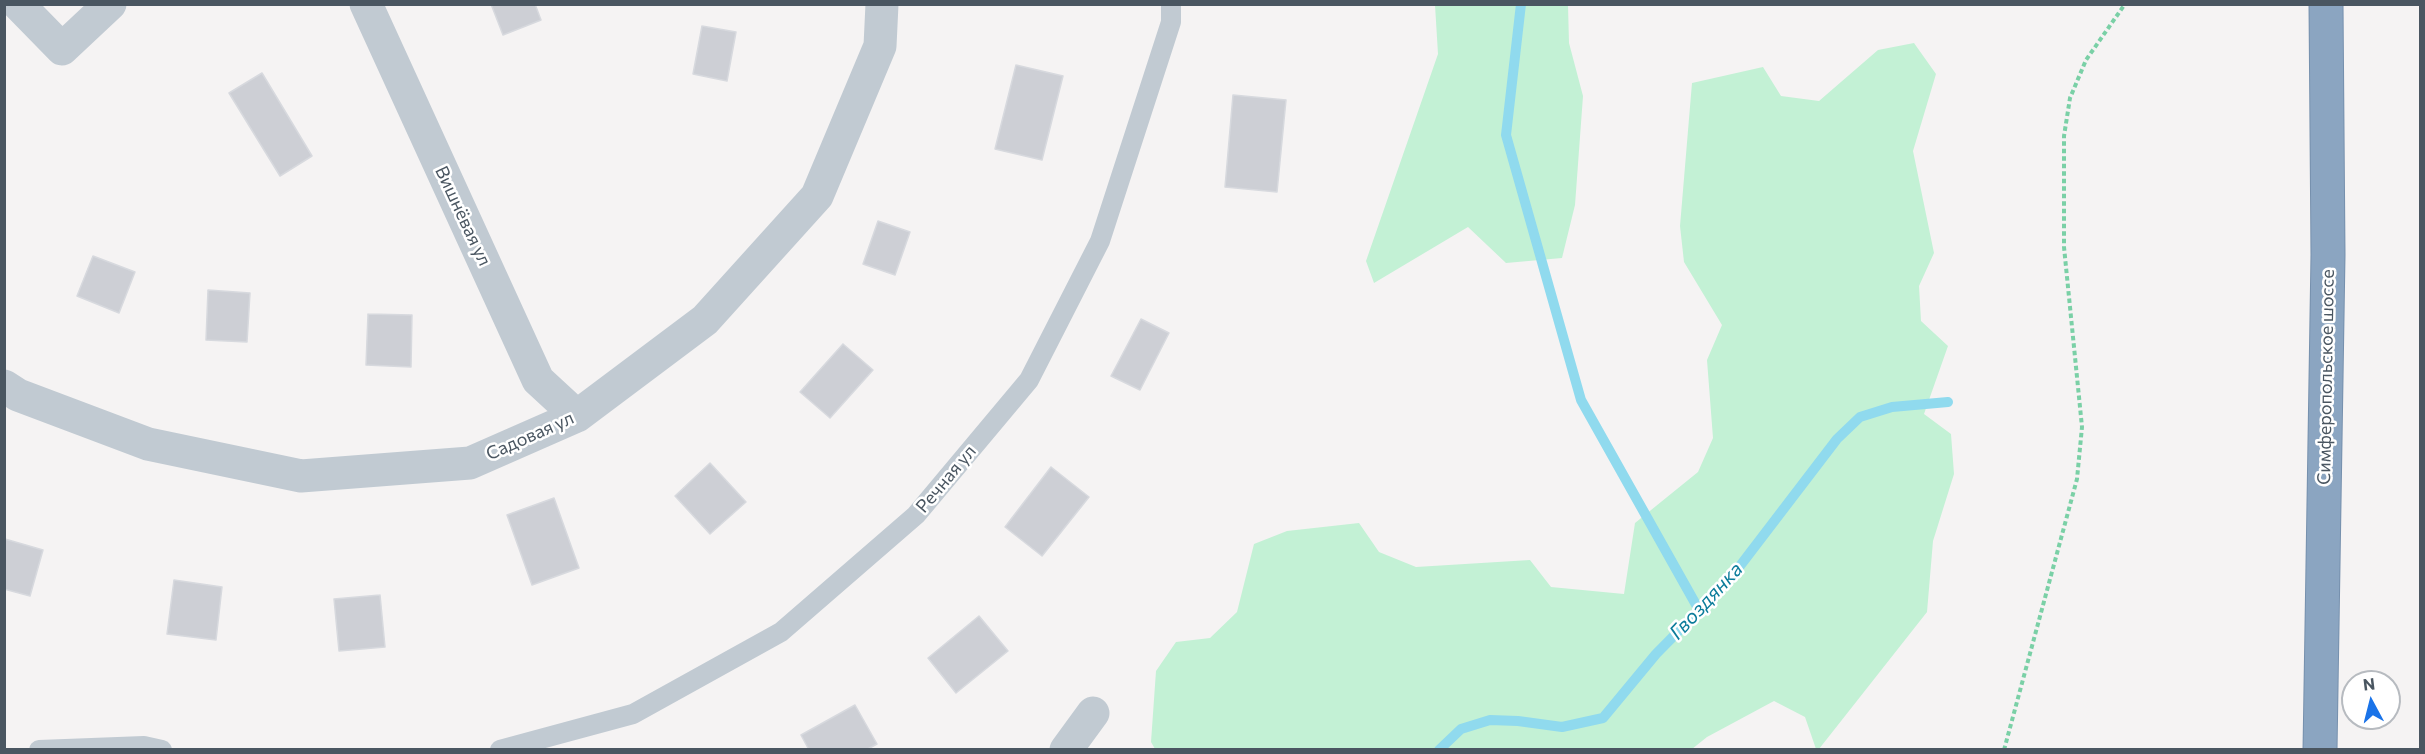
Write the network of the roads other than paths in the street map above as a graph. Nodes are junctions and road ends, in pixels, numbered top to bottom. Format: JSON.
{"nodes":[{"id":1,"x":18,"y":4,"type":"edge"},
{"id":2,"x":110,"y":4,"type":"edge"},
{"id":3,"x":366,"y":4,"type":"edge"},
{"id":4,"x":882,"y":4,"type":"edge"},
{"id":5,"x":1171,"y":4,"type":"edge"},
{"id":6,"x":2326,"y":4,"type":"edge"},
{"id":7,"x":4,"y":386,"type":"edge"},
{"id":8,"x":577,"y":416,"type":"junction"},
{"id":9,"x":1094,"y":713,"type":"dead end"},
{"id":10,"x":39,"y":750,"type":"edge"},
{"id":11,"x":162,"y":750,"type":"edge"},
{"id":12,"x":500,"y":750,"type":"edge"},
{"id":13,"x":1066,"y":750,"type":"edge"},
{"id":14,"x":2320,"y":750,"type":"edge"}],
"edges":[{"from":1,"to":2,"type":"street"},
{"from":3,"to":8,"type":"street","name":"Вишнёвая ул"},
{"from":4,"to":8,"type":"street","name":"Садовая ул"},
{"from":5,"to":12,"type":"lane","name":"Речная ул"},
{"from":6,"to":14,"type":"highway","name":"Симферопольское шоссе"},
{"from":7,"to":8,"type":"street","name":"Садовая ул"},
{"from":9,"to":13,"type":"street"},
{"from":10,"to":11,"type":"lane"}]}
